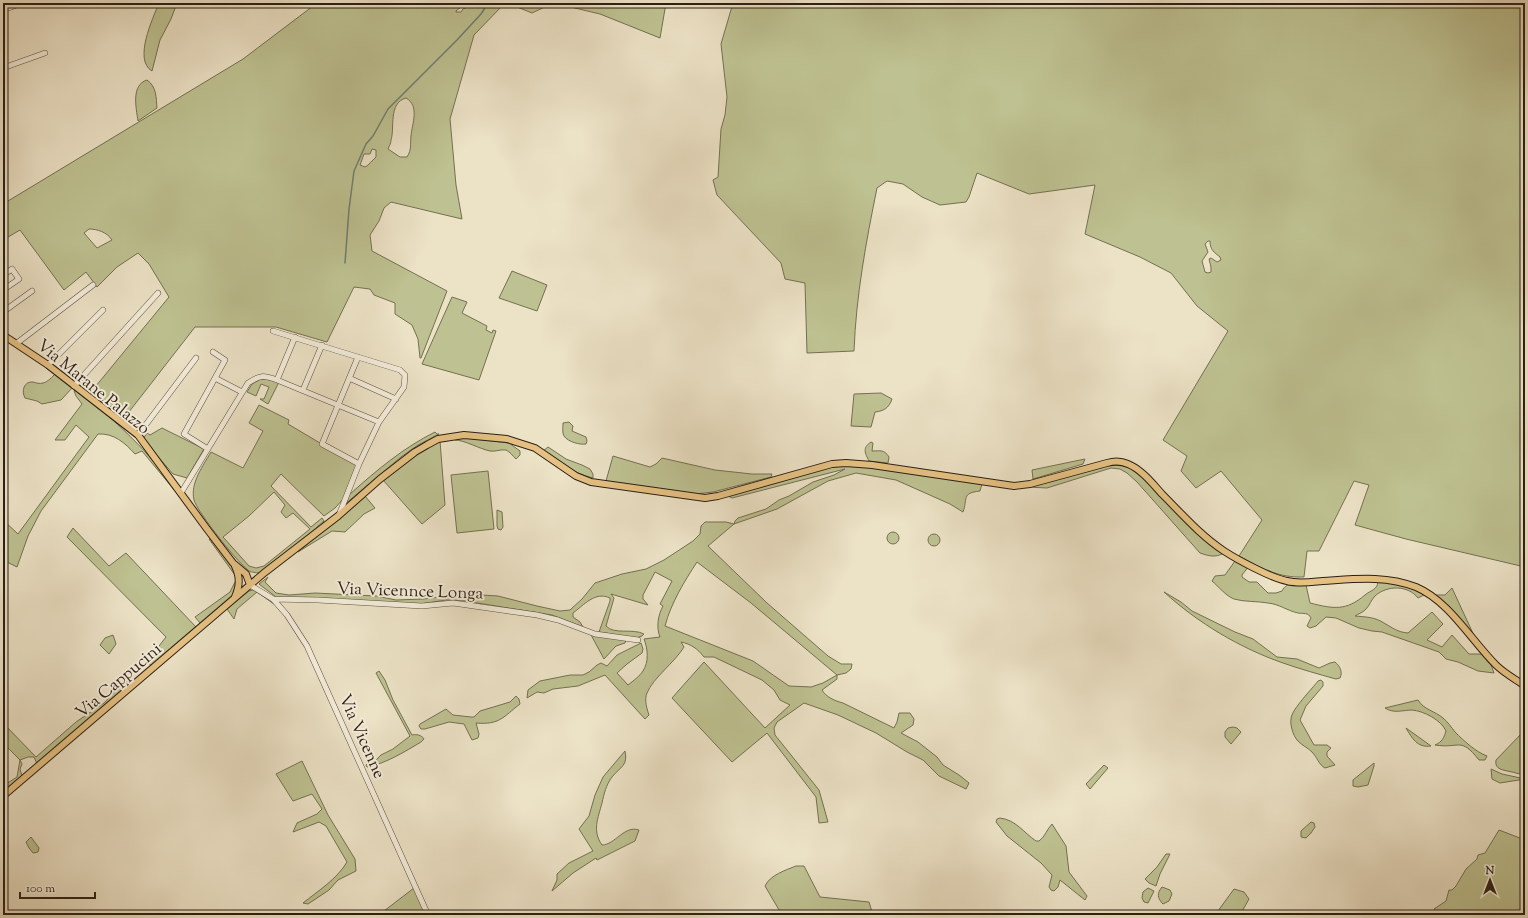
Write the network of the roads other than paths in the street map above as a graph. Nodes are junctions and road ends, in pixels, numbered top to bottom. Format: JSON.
{"nodes":[{"id":1,"x":22,"y":3,"type":"edge"},
{"id":2,"x":3,"y":10,"type":"edge"},
{"id":3,"x":45,"y":53,"type":"dead end"},
{"id":4,"x":3,"y":68,"type":"edge"},
{"id":5,"x":3,"y":275,"type":"edge"},
{"id":6,"x":94,"y":285,"type":"dead end"},
{"id":7,"x":3,"y":290,"type":"edge"},
{"id":8,"x":32,"y":291,"type":"dead end"},
{"id":9,"x":158,"y":293,"type":"dead end"},
{"id":10,"x":103,"y":310,"type":"dead end"},
{"id":11,"x":3,"y":312,"type":"edge"},
{"id":12,"x":273,"y":331,"type":"dead end"},
{"id":13,"x":3,"y":335,"type":"edge"},
{"id":14,"x":294,"y":337,"type":"junction"},
{"id":15,"x":17,"y":343,"type":"junction"},
{"id":16,"x":322,"y":345,"type":"junction"},
{"id":17,"x":213,"y":352,"type":"dead end"},
{"id":18,"x":358,"y":357,"type":"junction"},
{"id":19,"x":196,"y":358,"type":"dead end"},
{"id":20,"x":48,"y":365,"type":"junction"},
{"id":21,"x":215,"y":378,"type":"junction"},
{"id":22,"x":349,"y":378,"type":"junction"},
{"id":23,"x":277,"y":380,"type":"junction"},
{"id":24,"x":74,"y":386,"type":"junction"},
{"id":25,"x":304,"y":390,"type":"junction"},
{"id":26,"x":242,"y":392,"type":"junction"},
{"id":27,"x":396,"y":398,"type":"junction"},
{"id":28,"x":338,"y":404,"type":"junction"},
{"id":29,"x":379,"y":422,"type":"junction"},
{"id":30,"x":138,"y":436,"type":"junction"},
{"id":31,"x":208,"y":449,"type":"junction"},
{"id":32,"x":359,"y":464,"type":"junction"},
{"id":33,"x":181,"y":493,"type":"junction"},
{"id":34,"x":338,"y":516,"type":"junction"},
{"id":35,"x":233,"y":563,"type":"junction"},
{"id":36,"x":264,"y":573,"type":"junction"},
{"id":37,"x":246,"y":574,"type":"junction"},
{"id":38,"x":240,"y":578,"type":"junction"},
{"id":39,"x":250,"y":585,"type":"junction"},
{"id":40,"x":235,"y":598,"type":"junction"},
{"id":41,"x":273,"y":600,"type":"junction"},
{"id":42,"x":638,"y":640,"type":"dead end"},
{"id":43,"x":1525,"y":686,"type":"edge"},
{"id":44,"x":3,"y":796,"type":"edge"},
{"id":45,"x":428,"y":915,"type":"edge"}],
"edges":[{"from":1,"to":2,"type":"street"},
{"from":3,"to":4,"type":"street"},
{"from":5,"to":7,"type":"street"},
{"from":6,"to":15,"type":"street"},
{"from":8,"to":11,"type":"street"},
{"from":9,"to":24,"type":"street"},
{"from":10,"to":20,"type":"street"},
{"from":12,"to":14,"type":"street"},
{"from":13,"to":15,"type":"main road","name":"Via Marane Palazzo"},
{"from":14,"to":16,"type":"street"},
{"from":14,"to":23,"type":"street"},
{"from":15,"to":20,"type":"main road","name":"Via Marane Palazzo"},
{"from":16,"to":18,"type":"street"},
{"from":16,"to":25,"type":"street"},
{"from":17,"to":21,"type":"street"},
{"from":18,"to":22,"type":"street"},
{"from":18,"to":27,"type":"street"},
{"from":19,"to":30,"type":"street"},
{"from":20,"to":24,"type":"main road","name":"Via Marane Palazzo"},
{"from":21,"to":26,"type":"street"},
{"from":21,"to":31,"type":"street"},
{"from":22,"to":27,"type":"street"},
{"from":22,"to":28,"type":"street"},
{"from":23,"to":25,"type":"street"},
{"from":23,"to":26,"type":"street"},
{"from":24,"to":30,"type":"main road","name":"Via Marane Palazzo"},
{"from":25,"to":28,"type":"street"},
{"from":26,"to":31,"type":"street"},
{"from":27,"to":29,"type":"street"},
{"from":28,"to":29,"type":"street"},
{"from":28,"to":32,"type":"street"},
{"from":29,"to":32,"type":"street"},
{"from":30,"to":33,"type":"main road","name":"Via Marane Palazzo"},
{"from":31,"to":33,"type":"street"},
{"from":32,"to":34,"type":"street"},
{"from":33,"to":35,"type":"main road","name":"Via Marane Palazzo"},
{"from":34,"to":36,"type":"main road","name":"Via Cappucini"},
{"from":34,"to":43,"type":"main road","name":"Via Cappucini"},
{"from":35,"to":37,"type":"main road","name":"Via Marane Palazzo"},
{"from":35,"to":38,"type":"main road","name":"Via Marane Palazzo"},
{"from":36,"to":37,"type":"main road"},
{"from":36,"to":39,"type":"main road","name":"Via Cappucini"},
{"from":37,"to":39,"type":"main road","name":"Via Marane Palazzo"},
{"from":38,"to":39,"type":"main road","name":"Via Marane Palazzo"},
{"from":38,"to":40,"type":"main road"},
{"from":39,"to":40,"type":"main road","name":"Via Cappucini"},
{"from":39,"to":41,"type":"street","name":"Via Vicenne"},
{"from":40,"to":44,"type":"main road","name":"Via Cappucini"},
{"from":41,"to":42,"type":"street","name":"Via Vicennce Longa"},
{"from":41,"to":45,"type":"street","name":"Via Vicenne"}]}
